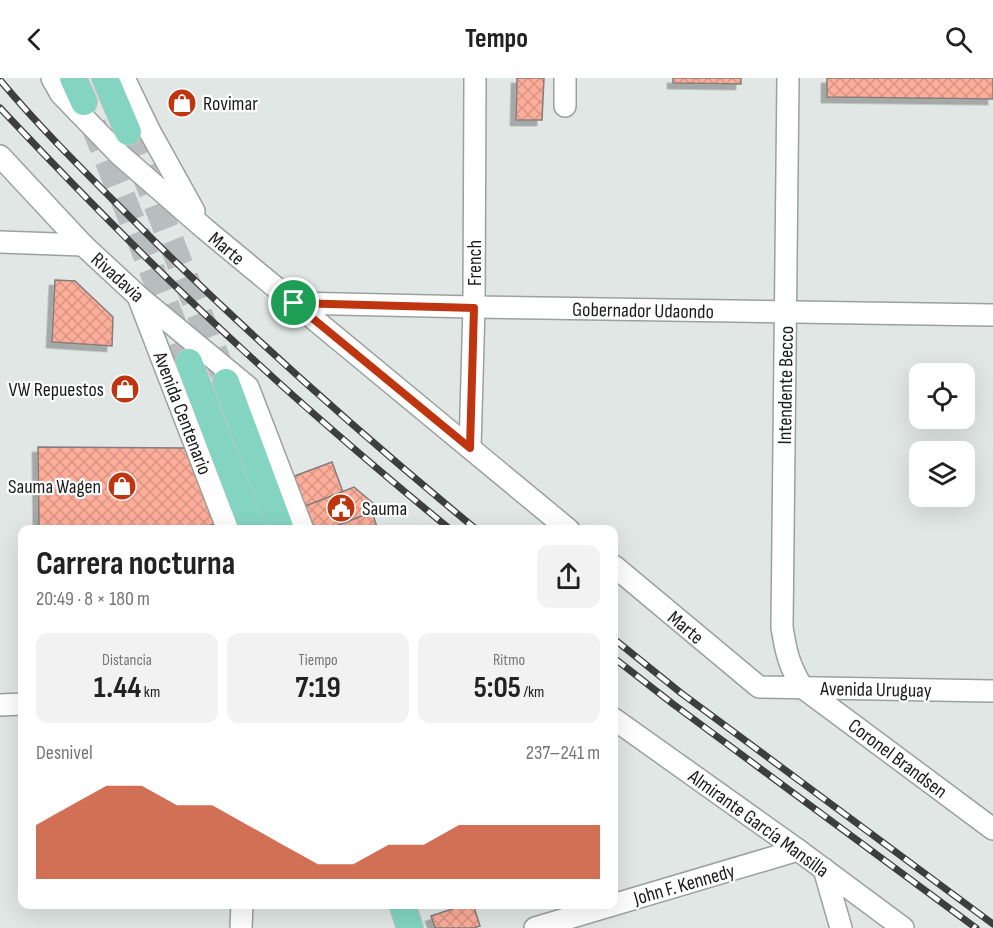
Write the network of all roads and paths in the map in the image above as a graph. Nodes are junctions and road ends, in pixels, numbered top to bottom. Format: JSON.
{"nodes":[{"id":1,"x":105,"y":78,"type":"edge"},
{"id":2,"x":124,"y":78,"type":"edge"},
{"id":3,"x":475,"y":78,"type":"edge"},
{"id":4,"x":565,"y":78,"type":"edge"},
{"id":5,"x":788,"y":78,"type":"edge"},
{"id":6,"x":67,"y":88,"type":"edge"},
{"id":7,"x":565,"y":106,"type":"dead end"},
{"id":8,"x":132,"y":139,"type":"junction"},
{"id":9,"x":0,"y":156,"type":"edge"},
{"id":10,"x":205,"y":229,"type":"junction"},
{"id":11,"x":0,"y":242,"type":"edge"},
{"id":12,"x":82,"y":244,"type":"junction"},
{"id":13,"x":138,"y":296,"type":"junction"},
{"id":14,"x":294,"y":303,"type":"junction"},
{"id":15,"x":474,"y":308,"type":"junction"},
{"id":16,"x":786,"y":312,"type":"junction"},
{"id":17,"x":993,"y":315,"type":"edge"},
{"id":18,"x":189,"y":362,"type":"tunnel mouth"},
{"id":19,"x":237,"y":385,"type":"junction"},
{"id":20,"x":470,"y":448,"type":"junction"},
{"id":21,"x":226,"y":525,"type":"edge"},
{"id":22,"x":251,"y":525,"type":"edge"},
{"id":23,"x":280,"y":525,"type":"edge"},
{"id":24,"x":301,"y":525,"type":"edge"},
{"id":25,"x":563,"y":525,"type":"edge"},
{"id":26,"x":618,"y":569,"type":"edge"},
{"id":27,"x":759,"y":687,"type":"joint"},
{"id":28,"x":802,"y":687,"type":"junction"},
{"id":29,"x":993,"y":691,"type":"edge"},
{"id":30,"x":18,"y":704,"type":"edge"},
{"id":31,"x":0,"y":705,"type":"edge"},
{"id":32,"x":618,"y":722,"type":"edge"},
{"id":33,"x":993,"y":829,"type":"edge"},
{"id":34,"x":798,"y":850,"type":"junction"},
{"id":35,"x":824,"y":869,"type":"junction"},
{"id":36,"x":618,"y":903,"type":"edge"},
{"id":37,"x":242,"y":909,"type":"edge"},
{"id":38,"x":404,"y":909,"type":"edge"},
{"id":39,"x":599,"y":909,"type":"edge"},
{"id":40,"x":241,"y":928,"type":"edge"},
{"id":41,"x":410,"y":928,"type":"edge"},
{"id":42,"x":535,"y":928,"type":"edge"},
{"id":43,"x":841,"y":928,"type":"edge"},
{"id":44,"x":903,"y":928,"type":"edge"}],
"edges":[{"from":1,"to":8,"type":"main road"},
{"from":2,"to":8,"type":"street"},
{"from":3,"to":15,"type":"street","name":"French"},
{"from":4,"to":7,"type":"street"},
{"from":5,"to":16,"type":"street","name":"Intendente Becco"},
{"from":6,"to":8,"type":"street","name":"Marte"},
{"from":8,"to":10,"type":"street","name":"Marte"},
{"from":8,"to":10,"type":"street"},
{"from":9,"to":12,"type":"street","name":"Rivadavia"},
{"from":10,"to":14,"type":"street","name":"Marte"},
{"from":11,"to":12,"type":"street"},
{"from":12,"to":13,"type":"street","name":"Rivadavia"},
{"from":13,"to":19,"type":"street","name":"Rivadavia"},
{"from":13,"to":21,"type":"street","name":"Avenida Centenario"},
{"from":14,"to":15,"type":"street","name":"Gobernador Udaondo"},
{"from":14,"to":20,"type":"street","name":"Marte"},
{"from":15,"to":16,"type":"street","name":"Gobernador Udaondo"},
{"from":15,"to":20,"type":"street","name":"French"},
{"from":16,"to":17,"type":"street","name":"Gobernador Udaondo"},
{"from":16,"to":28,"type":"street","name":"Intendente Becco"},
{"from":18,"to":22,"type":"main road"},
{"from":19,"to":23,"type":"main road"},
{"from":19,"to":24,"type":"street"},
{"from":20,"to":25,"type":"street","name":"Marte"},
{"from":26,"to":27,"type":"street","name":"Marte"},
{"from":27,"to":28,"type":"street","name":"Avenida Uruguay"},
{"from":28,"to":29,"type":"street","name":"Avenida Uruguay"},
{"from":28,"to":33,"type":"street","name":"Coronel Brandsen"},
{"from":30,"to":31,"type":"street"},
{"from":32,"to":34,"type":"street","name":"Almirante García Mansilla"},
{"from":34,"to":35,"type":"street","name":"Almirante García Mansilla"},
{"from":34,"to":36,"type":"street","name":"John F. Kennedy"},
{"from":35,"to":43,"type":"street"},
{"from":35,"to":44,"type":"street","name":"Almirante García Mansilla"},
{"from":37,"to":40,"type":"street"},
{"from":38,"to":41,"type":"main road"},
{"from":39,"to":42,"type":"street","name":"John F. Kennedy"}]}
